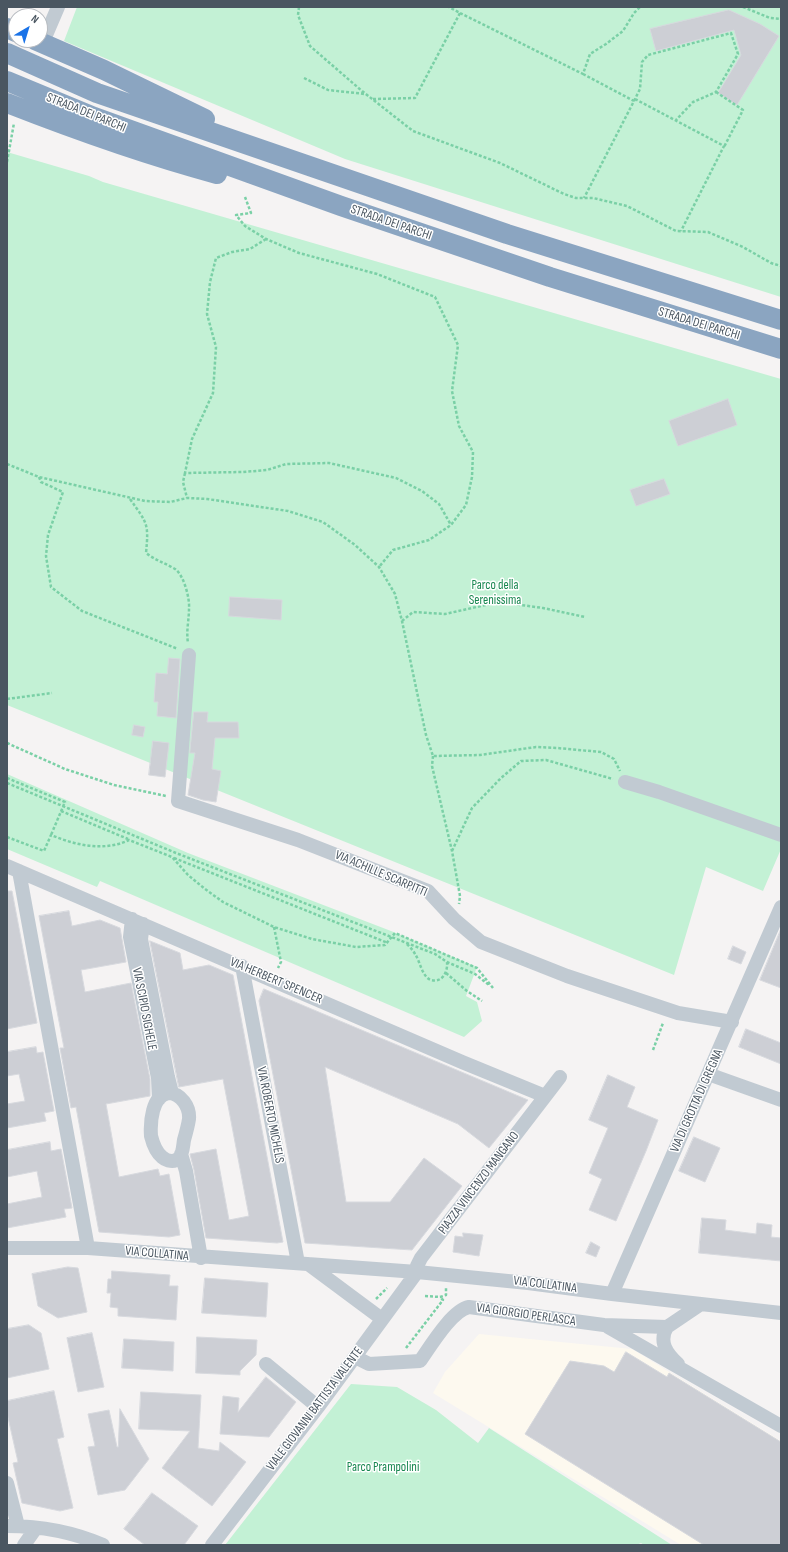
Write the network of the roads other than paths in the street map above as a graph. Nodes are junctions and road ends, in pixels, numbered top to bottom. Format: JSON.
{"nodes":[{"id":1,"x":58,"y":7,"type":"edge"},
{"id":2,"x":48,"y":24,"type":"edge"},
{"id":3,"x":48,"y":41,"type":"edge"},
{"id":4,"x":7,"y":53,"type":"edge"},
{"id":5,"x":7,"y":80,"type":"edge"},
{"id":6,"x":11,"y":111,"type":"edge"},
{"id":7,"x":297,"y":162,"type":"junction"},
{"id":8,"x":341,"y":206,"type":"junction"},
{"id":9,"x":781,"y":320,"type":"edge"},
{"id":10,"x":781,"y":349,"type":"edge"},
{"id":11,"x":186,"y":651,"type":"road end"},
{"id":12,"x":625,"y":782,"type":"road end"},
{"id":13,"x":781,"y":835,"type":"edge"},
{"id":14,"x":13,"y":868,"type":"edge"},
{"id":15,"x":781,"y":908,"type":"edge"},
{"id":16,"x":138,"y":921,"type":"junction"},
{"id":17,"x":242,"y":966,"type":"junction"},
{"id":18,"x":732,"y":1022,"type":"junction"},
{"id":19,"x":708,"y":1074,"type":"junction"},
{"id":20,"x":560,"y":1077,"type":"dead end"},
{"id":21,"x":166,"y":1096,"type":"junction"},
{"id":22,"x":545,"y":1096,"type":"junction"},
{"id":23,"x":781,"y":1100,"type":"edge"},
{"id":24,"x":176,"y":1158,"type":"junction"},
{"id":25,"x":7,"y":1248,"type":"edge"},
{"id":26,"x":88,"y":1248,"type":"junction"},
{"id":27,"x":196,"y":1257,"type":"junction"},
{"id":28,"x":303,"y":1264,"type":"junction"},
{"id":29,"x":417,"y":1272,"type":"junction"},
{"id":30,"x":612,"y":1294,"type":"junction"},
{"id":31,"x":701,"y":1304,"type":"junction"},
{"id":32,"x":781,"y":1313,"type":"edge"},
{"id":33,"x":382,"y":1319,"type":"junction"},
{"id":34,"x":604,"y":1325,"type":"junction"},
{"id":35,"x":667,"y":1327,"type":"junction"},
{"id":36,"x":355,"y":1357,"type":"junction"},
{"id":37,"x":266,"y":1364,"type":"dead end"},
{"id":38,"x":693,"y":1376,"type":"junction"},
{"id":39,"x":318,"y":1407,"type":"junction"},
{"id":40,"x":781,"y":1426,"type":"edge"},
{"id":41,"x":7,"y":1483,"type":"edge"},
{"id":42,"x":12,"y":1526,"type":"edge"},
{"id":43,"x":36,"y":1528,"type":"junction"},
{"id":44,"x":24,"y":1545,"type":"edge"},
{"id":45,"x":102,"y":1545,"type":"edge"},
{"id":46,"x":212,"y":1545,"type":"edge"}],
"edges":[{"from":1,"to":2,"type":"street"},
{"from":3,"to":7,"type":"highway"},
{"from":4,"to":7,"type":"highway","name":"STRADA DEI PARCHI"},
{"from":5,"to":8,"type":"highway","name":"STRADA DEI PARCHI"},
{"from":6,"to":8,"type":"highway"},
{"from":7,"to":9,"type":"highway","name":"STRADA DEI PARCHI"},
{"from":8,"to":10,"type":"highway","name":"STRADA DEI PARCHI"},
{"from":11,"to":18,"type":"street","name":"VIA ACHILLE SCARPITTI"},
{"from":12,"to":13,"type":"street"},
{"from":14,"to":16,"type":"street","name":"VIA HERBERT SPENCER"},
{"from":14,"to":26,"type":"street"},
{"from":15,"to":18,"type":"street","name":"VIA DI GROTTA DI GREGNA"},
{"from":16,"to":17,"type":"street","name":"VIA HERBERT SPENCER"},
{"from":16,"to":21,"type":"street","name":"VIA SCIPIO SIGHELE"},
{"from":17,"to":22,"type":"street","name":"VIA HERBERT SPENCER"},
{"from":17,"to":28,"type":"street","name":"VIA ROBERTO MICHELS"},
{"from":18,"to":19,"type":"street","name":"VIA DI GROTTA DI GREGNA"},
{"from":19,"to":23,"type":"street"},
{"from":19,"to":30,"type":"street","name":"VIA DI GROTTA DI GREGNA"},
{"from":20,"to":22,"type":"street","name":"PIAZZA VINCENZO MANGANO"},
{"from":21,"to":24,"type":"street"},
{"from":21,"to":24,"type":"street","name":"VIA SCIPIO SIGHELE"},
{"from":22,"to":29,"type":"street","name":"PIAZZA VINCENZO MANGANO"},
{"from":24,"to":27,"type":"street"},
{"from":25,"to":26,"type":"street","name":"VIA COLLATINA"},
{"from":26,"to":27,"type":"street","name":"VIA COLLATINA"},
{"from":27,"to":28,"type":"street","name":"VIA COLLATINA"},
{"from":28,"to":29,"type":"street","name":"VIA COLLATINA"},
{"from":28,"to":33,"type":"street"},
{"from":29,"to":30,"type":"street","name":"VIA COLLATINA"},
{"from":29,"to":33,"type":"street","name":"VIALE GIOVANNI BATTISTA VALENTE"},
{"from":30,"to":31,"type":"street","name":"VIA COLLATINA"},
{"from":31,"to":32,"type":"street","name":"VIA COLLATINA"},
{"from":31,"to":35,"type":"street"},
{"from":33,"to":36,"type":"street","name":"VIALE GIOVANNI BATTISTA VALENTE"},
{"from":34,"to":35,"type":"street","name":"VIA GIORGIO PERLASCA"},
{"from":34,"to":36,"type":"street","name":"VIA GIORGIO PERLASCA"},
{"from":34,"to":38,"type":"street","name":"VIA GIORGIO PERLASCA"},
{"from":35,"to":38,"type":"street","name":"VIA GIORGIO PERLASCA"},
{"from":36,"to":39,"type":"street","name":"VIALE GIOVANNI BATTISTA VALENTE"},
{"from":37,"to":39,"type":"street"},
{"from":38,"to":40,"type":"street","name":"VIA GIORGIO PERLASCA"},
{"from":39,"to":46,"type":"street","name":"VIALE GIOVANNI BATTISTA VALENTE"},
{"from":41,"to":42,"type":"street"},
{"from":42,"to":43,"type":"street"},
{"from":43,"to":44,"type":"street"},
{"from":43,"to":45,"type":"street"}]}
